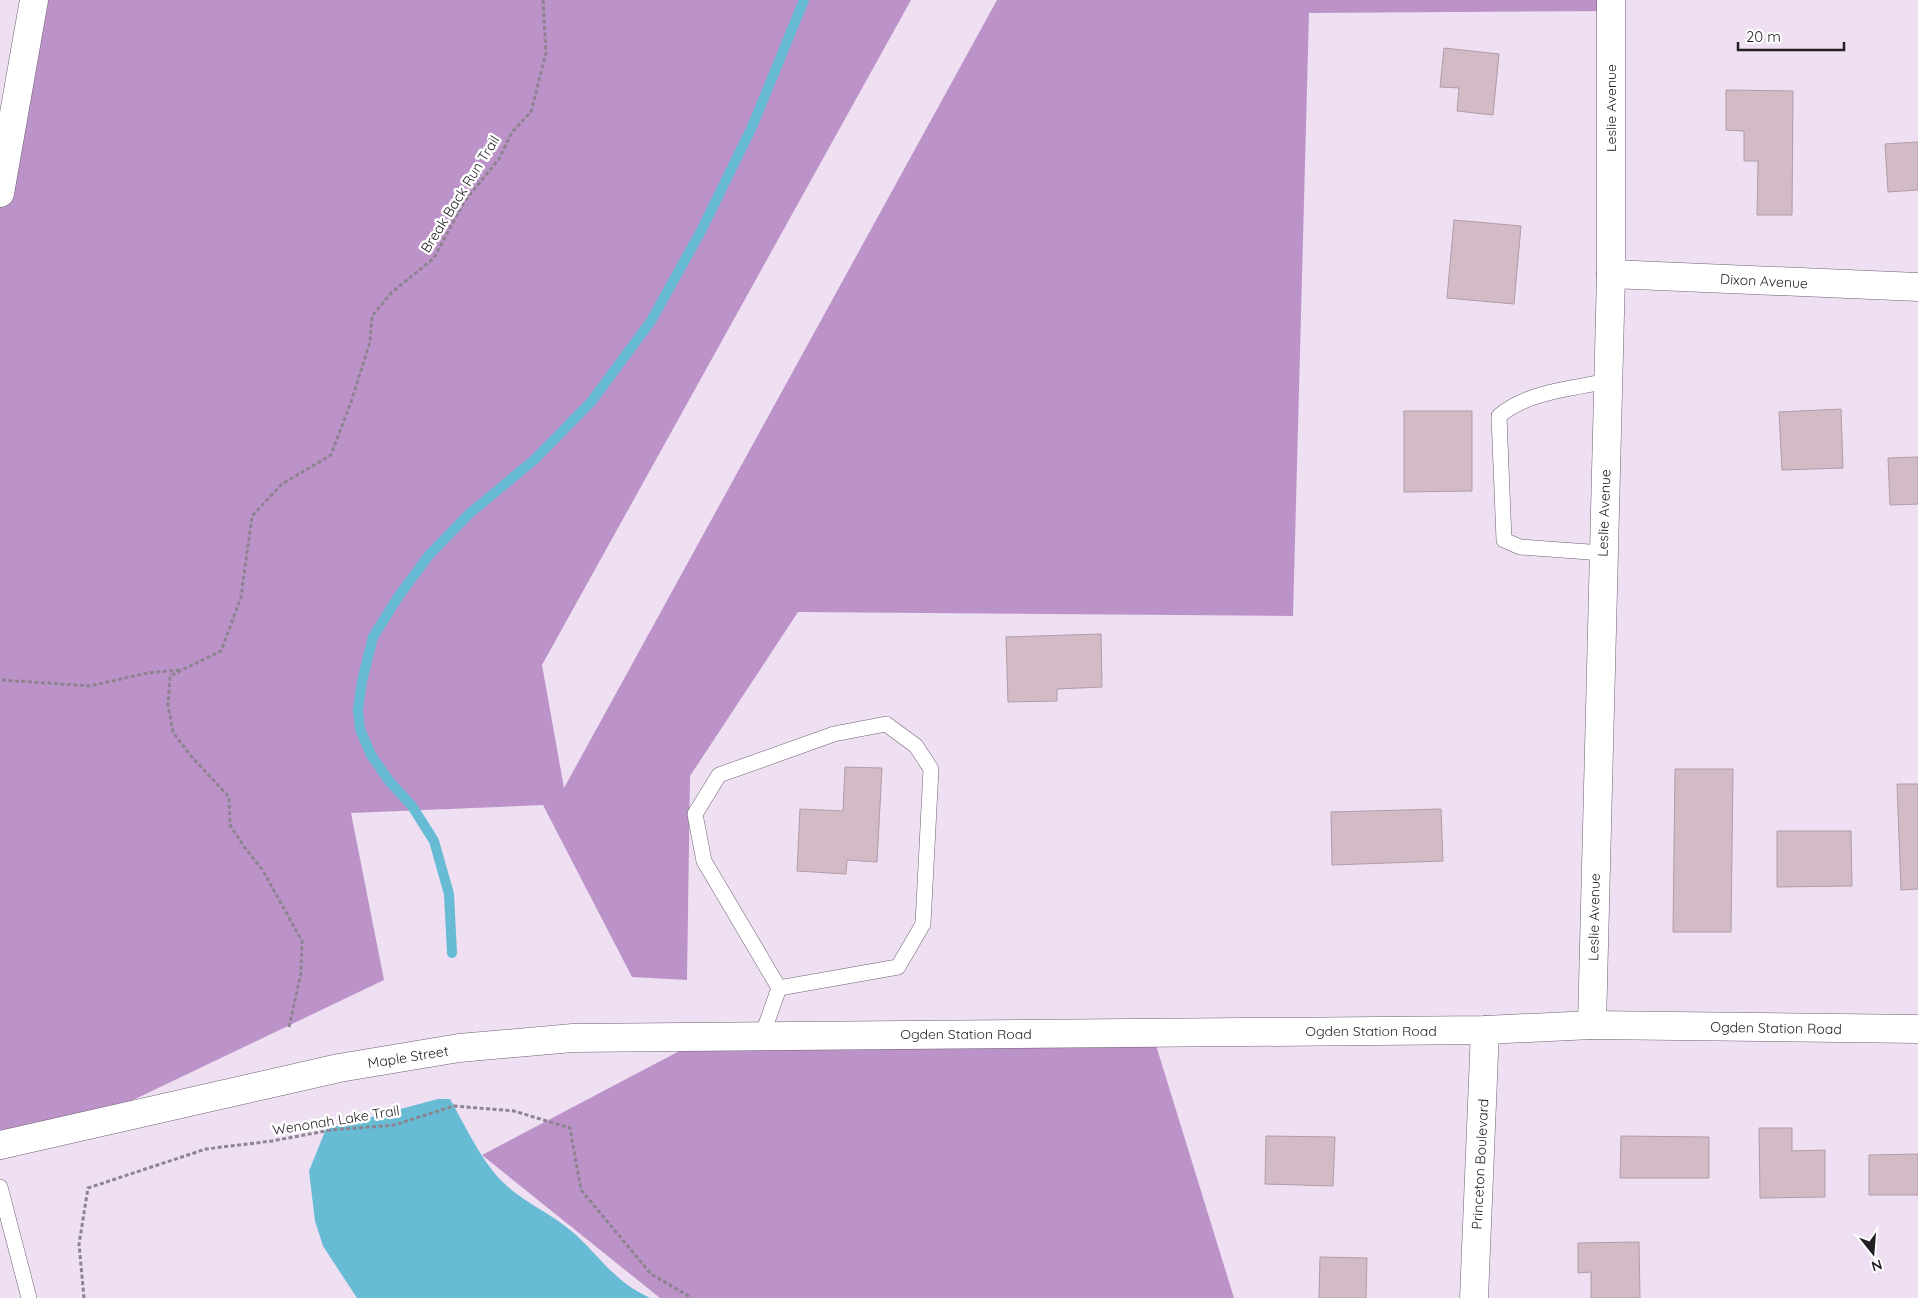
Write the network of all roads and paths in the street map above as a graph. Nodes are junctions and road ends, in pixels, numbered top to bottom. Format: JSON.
{"nodes":[{"id":1,"x":34,"y":0,"type":"edge"},
{"id":2,"x":543,"y":0,"type":"edge"},
{"id":3,"x":1611,"y":0,"type":"edge"},
{"id":4,"x":0,"y":193,"type":"edge"},
{"id":5,"x":1611,"y":274,"type":"junction"},
{"id":6,"x":1918,"y":287,"type":"edge"},
{"id":7,"x":1608,"y":380,"type":"junction"},
{"id":8,"x":1603,"y":553,"type":"junction"},
{"id":9,"x":183,"y":670,"type":"junction"},
{"id":10,"x":2,"y":680,"type":"dead end"},
{"id":11,"x":779,"y":988,"type":"junction"},
{"id":12,"x":1592,"y":1025,"type":"junction"},
{"id":13,"x":289,"y":1028,"type":"dead end"},
{"id":14,"x":1918,"y":1029,"type":"edge"},
{"id":15,"x":1486,"y":1030,"type":"junction"},
{"id":16,"x":824,"y":1035,"type":"joint"},
{"id":17,"x":762,"y":1036,"type":"junction"},
{"id":18,"x":0,"y":1146,"type":"edge"},
{"id":19,"x":0,"y":1187,"type":"edge"},
{"id":20,"x":30,"y":1298,"type":"edge"},
{"id":21,"x":84,"y":1298,"type":"edge"},
{"id":22,"x":692,"y":1298,"type":"edge"},
{"id":23,"x":1474,"y":1298,"type":"edge"}],
"edges":[{"from":1,"to":4,"type":"street"},
{"from":2,"to":9,"type":"path","name":"Break Back Run Trail"},
{"from":3,"to":5,"type":"street","name":"Leslie Avenue"},
{"from":5,"to":6,"type":"street","name":"Dixon Avenue"},
{"from":5,"to":7,"type":"street","name":"Leslie Avenue"},
{"from":7,"to":8,"type":"street","name":"Leslie Avenue"},
{"from":7,"to":8,"type":"lane"},
{"from":8,"to":12,"type":"street","name":"Leslie Avenue"},
{"from":9,"to":10,"type":"path","name":"Break Back Run Trail"},
{"from":9,"to":13,"type":"path","name":"Break Back Run Trail"},
{"from":11,"to":11,"type":"lane"},
{"from":11,"to":17,"type":"lane"},
{"from":12,"to":14,"type":"street","name":"Ogden Station Road"},
{"from":12,"to":15,"type":"street","name":"Ogden Station Road"},
{"from":15,"to":16,"type":"street","name":"Ogden Station Road"},
{"from":15,"to":23,"type":"street","name":"Princeton Boulevard"},
{"from":16,"to":17,"type":"street","name":"Maple Street"},
{"from":17,"to":18,"type":"street","name":"Maple Street"},
{"from":19,"to":20,"type":"lane"},
{"from":21,"to":22,"type":"path","name":"Wenonah Lake Trail"}]}
